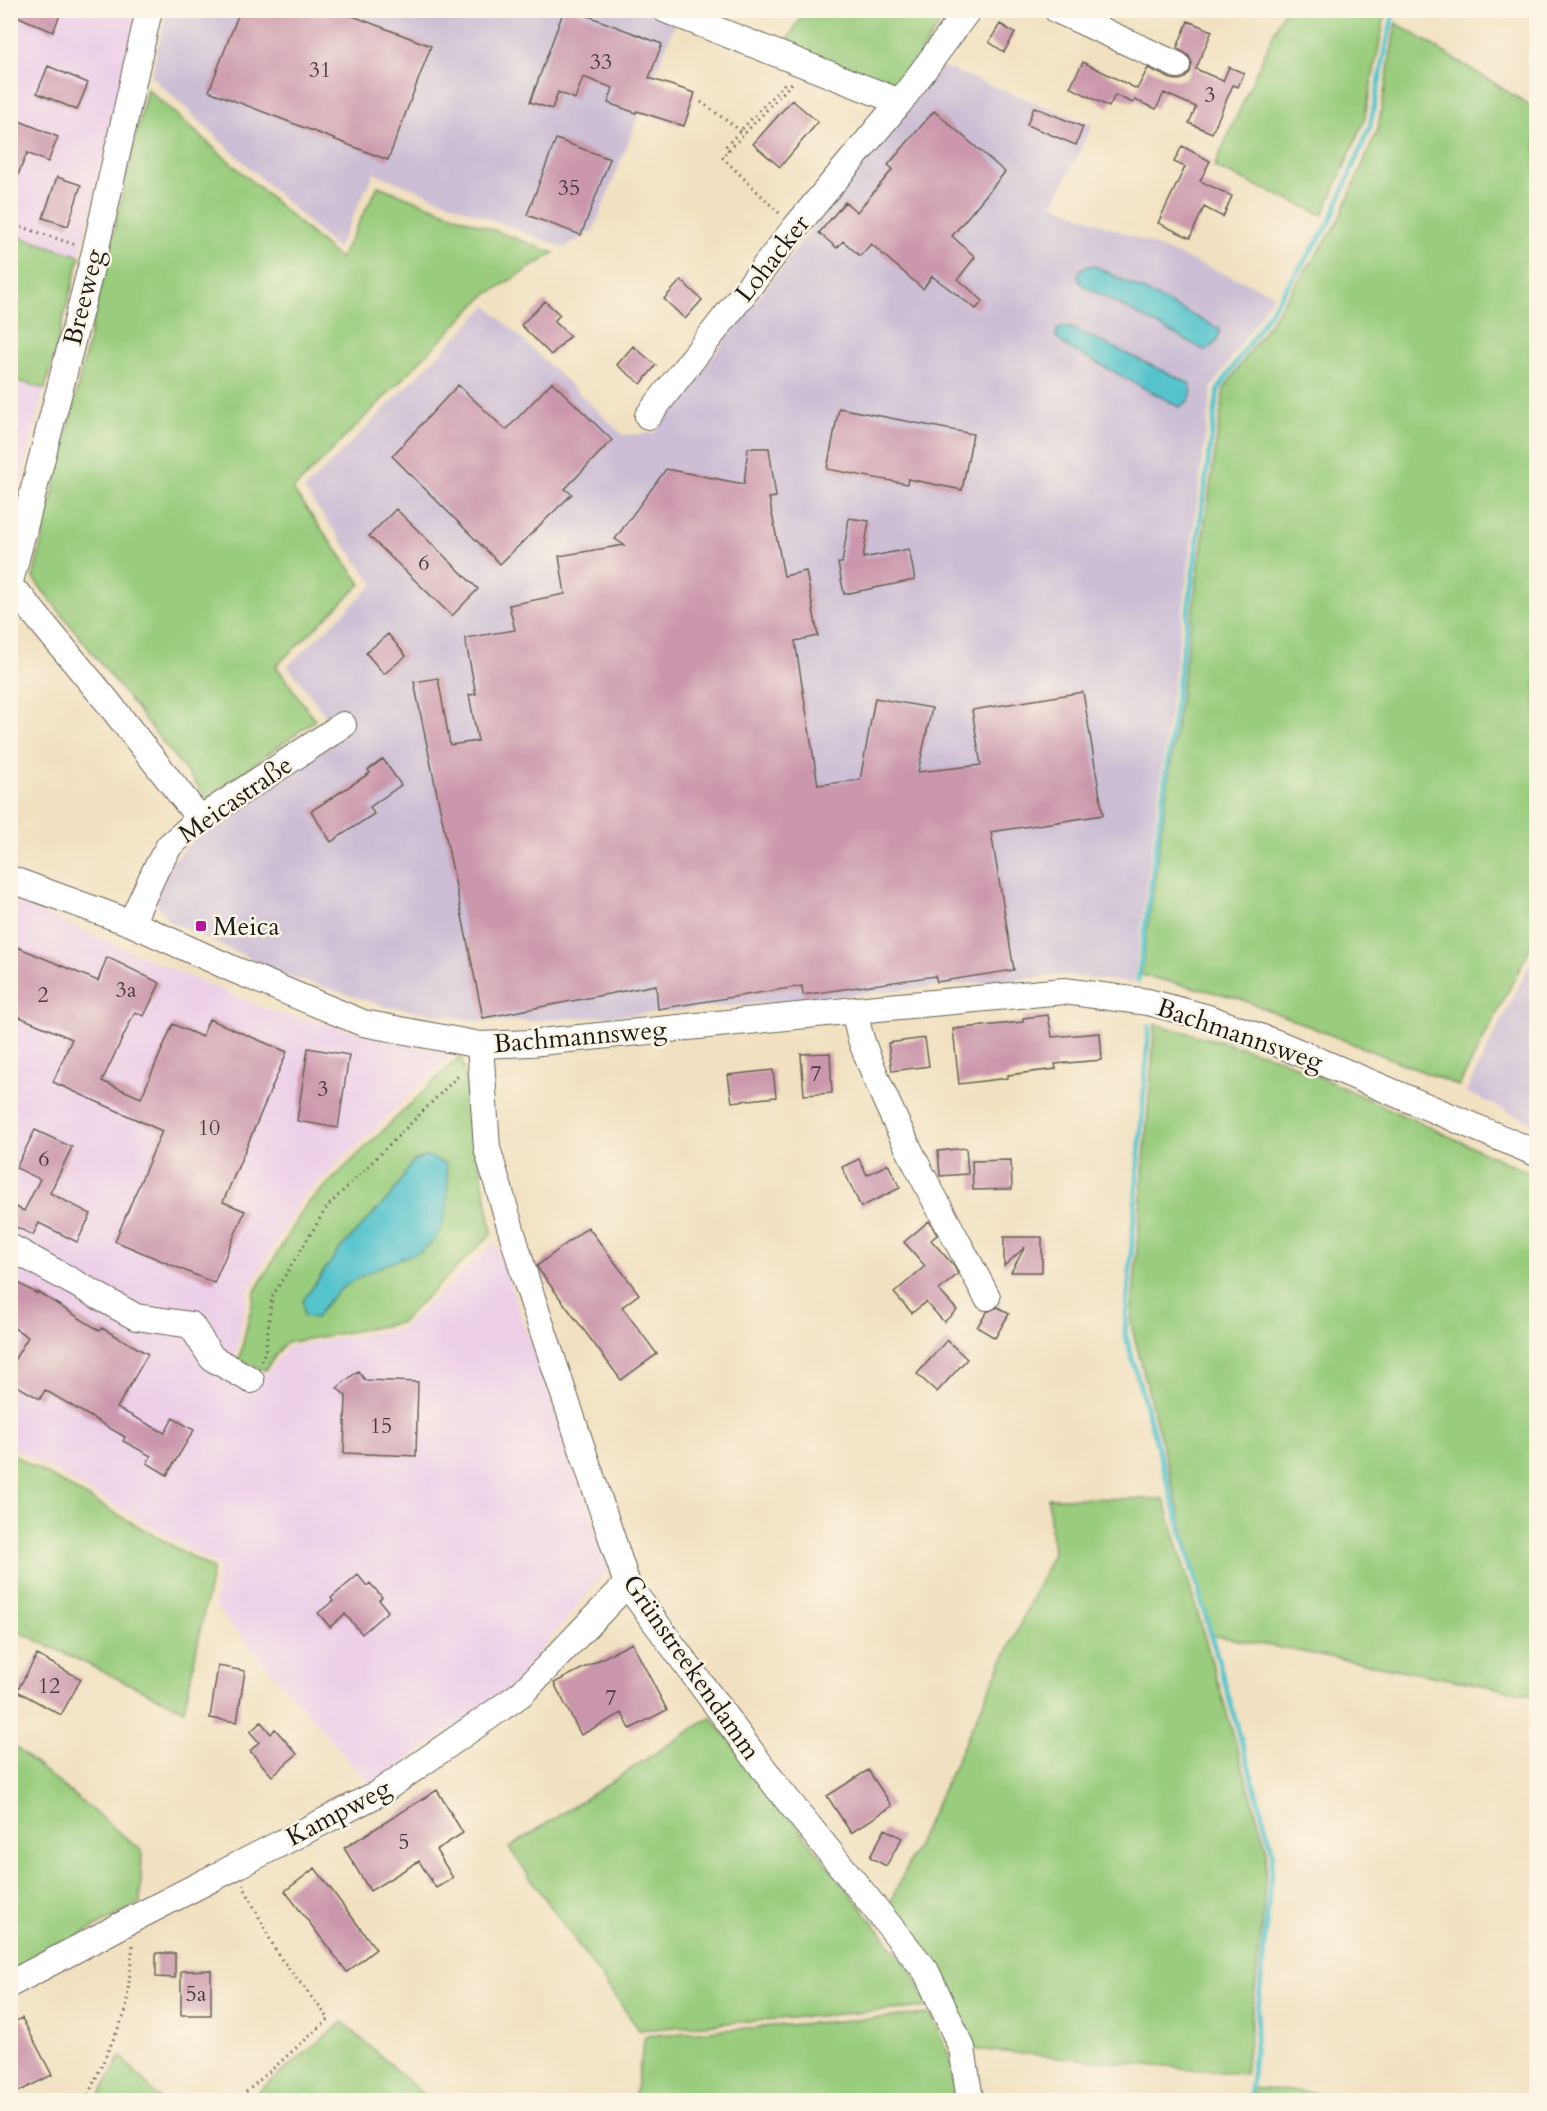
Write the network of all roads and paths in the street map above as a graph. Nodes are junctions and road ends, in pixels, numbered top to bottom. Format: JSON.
{"nodes":[{"id":1,"x":149,"y":10,"type":"edge"},
{"id":2,"x":666,"y":10,"type":"edge"},
{"id":3,"x":968,"y":10,"type":"edge"},
{"id":4,"x":1057,"y":10,"type":"edge"},
{"id":5,"x":1177,"y":65,"type":"dead end"},
{"id":6,"x":798,"y":73,"type":"junction"},
{"id":7,"x":702,"y":102,"type":"dead end"},
{"id":8,"x":900,"y":102,"type":"junction"},
{"id":9,"x":741,"y":130,"type":"junction"},
{"id":10,"x":745,"y":134,"type":"junction"},
{"id":11,"x":729,"y":150,"type":"junction"},
{"id":12,"x":10,"y":223,"type":"edge"},
{"id":13,"x":794,"y":229,"type":"junction"},
{"id":14,"x":95,"y":252,"type":"junction"},
{"id":15,"x":648,"y":416,"type":"dead end"},
{"id":16,"x":10,"y":582,"type":"edge"},
{"id":17,"x":10,"y":590,"type":"edge"},
{"id":18,"x":343,"y":725,"type":"dead end"},
{"id":19,"x":200,"y":819,"type":"junction"},
{"id":20,"x":10,"y":879,"type":"edge"},
{"id":21,"x":131,"y":923,"type":"junction"},
{"id":22,"x":856,"y":1010,"type":"junction"},
{"id":23,"x":480,"y":1054,"type":"junction"},
{"id":24,"x":1536,"y":1153,"type":"edge"},
{"id":25,"x":10,"y":1247,"type":"edge"},
{"id":26,"x":987,"y":1297,"type":"dead end"},
{"id":27,"x":250,"y":1380,"type":"joint"},
{"id":28,"x":627,"y":1584,"type":"junction"},
{"id":29,"x":234,"y":1867,"type":"junction"},
{"id":30,"x":135,"y":1918,"type":"junction"},
{"id":31,"x":10,"y":1984,"type":"edge"},
{"id":32,"x":86,"y":2100,"type":"edge"},
{"id":33,"x":237,"y":2100,"type":"edge"},
{"id":34,"x":969,"y":2100,"type":"edge"}],
"edges":[{"from":1,"to":14,"type":"street","name":"Breeweg"},
{"from":2,"to":6,"type":"street"},
{"from":3,"to":8,"type":"street","name":"Lohacker"},
{"from":4,"to":5,"type":"street"},
{"from":6,"to":8,"type":"street"},
{"from":6,"to":9,"type":"path"},
{"from":6,"to":10,"type":"path"},
{"from":7,"to":9,"type":"path"},
{"from":8,"to":13,"type":"street","name":"Lohacker"},
{"from":9,"to":10,"type":"path"},
{"from":9,"to":11,"type":"path"},
{"from":10,"to":11,"type":"path"},
{"from":11,"to":13,"type":"path"},
{"from":12,"to":14,"type":"path"},
{"from":13,"to":15,"type":"street","name":"Lohacker"},
{"from":14,"to":16,"type":"street","name":"Breeweg"},
{"from":17,"to":19,"type":"street"},
{"from":18,"to":19,"type":"street","name":"Meicastraße"},
{"from":19,"to":21,"type":"street","name":"Meicastraße"},
{"from":20,"to":21,"type":"street","name":"Bachmannsweg"},
{"from":21,"to":23,"type":"street","name":"Bachmannsweg"},
{"from":22,"to":23,"type":"street","name":"Bachmannsweg"},
{"from":22,"to":24,"type":"street","name":"Bachmannsweg"},
{"from":22,"to":26,"type":"street"},
{"from":23,"to":27,"type":"path"},
{"from":23,"to":28,"type":"street","name":"Grünstreekendamm"},
{"from":25,"to":27,"type":"street"},
{"from":28,"to":29,"type":"street","name":"Kampweg"},
{"from":28,"to":34,"type":"street","name":"Grünstreekendamm"},
{"from":29,"to":30,"type":"street","name":"Kampweg"},
{"from":29,"to":33,"type":"path"},
{"from":30,"to":31,"type":"street","name":"Kampweg"},
{"from":30,"to":32,"type":"path"}]}
